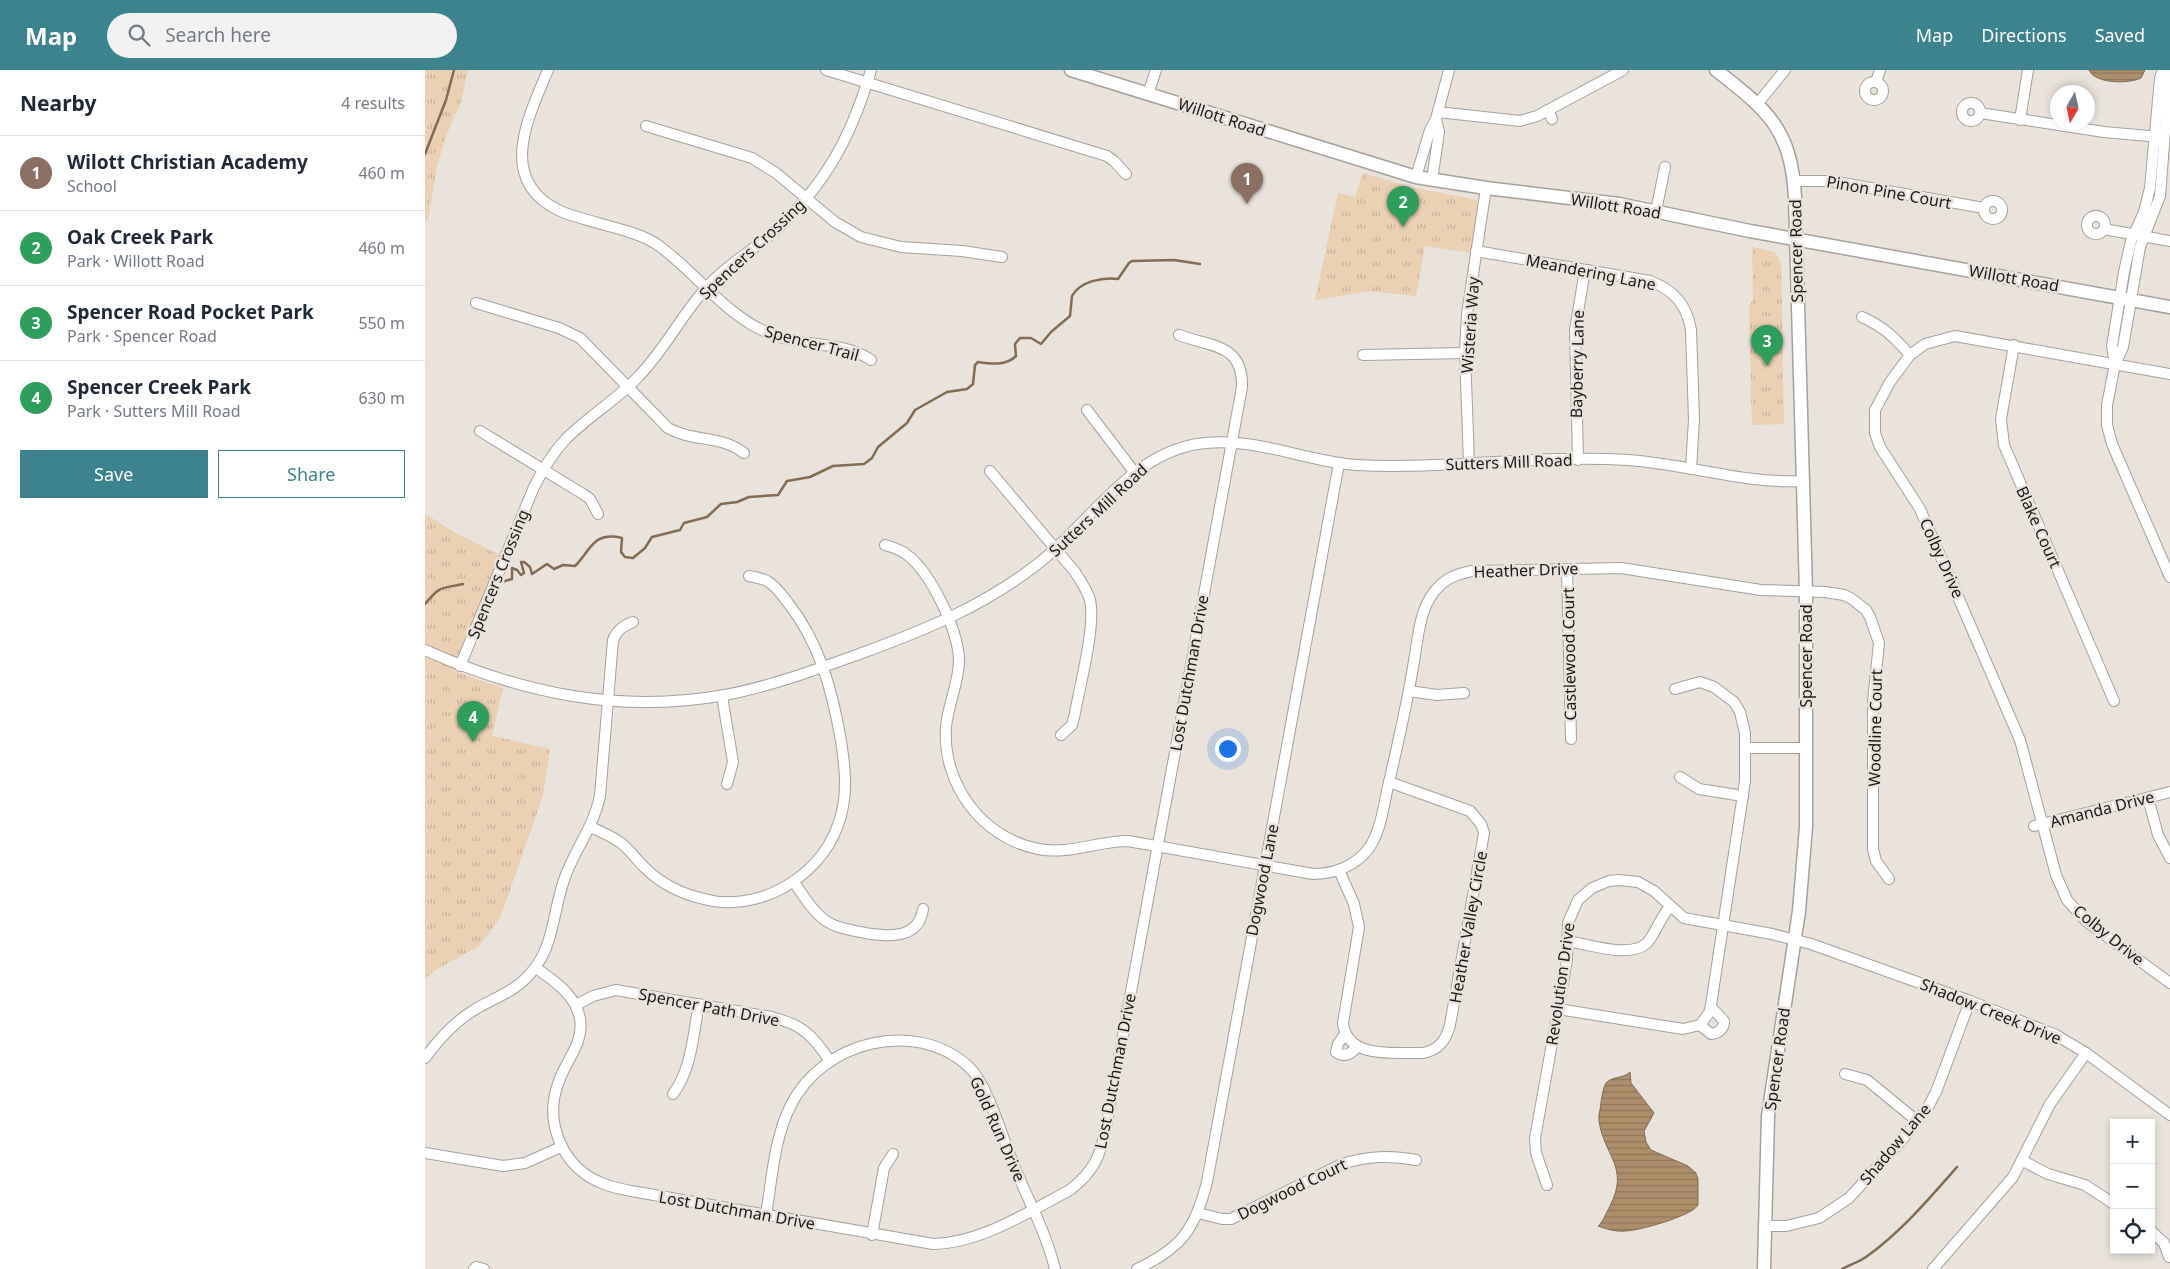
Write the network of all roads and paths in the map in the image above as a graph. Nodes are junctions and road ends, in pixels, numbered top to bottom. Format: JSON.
{"nodes":[{"id":1,"x":548,"y":70,"type":"edge"},
{"id":2,"x":826,"y":70,"type":"edge"},
{"id":3,"x":871,"y":70,"type":"edge"},
{"id":4,"x":1071,"y":70,"type":"edge"},
{"id":5,"x":1156,"y":70,"type":"edge"},
{"id":6,"x":1449,"y":70,"type":"edge"},
{"id":7,"x":1623,"y":70,"type":"edge"},
{"id":8,"x":1716,"y":70,"type":"edge"},
{"id":9,"x":1785,"y":70,"type":"edge"},
{"id":10,"x":1880,"y":70,"type":"edge"},
{"id":11,"x":2028,"y":70,"type":"edge"},
{"id":12,"x":2163,"y":70,"type":"edge"},
{"id":13,"x":2167,"y":70,"type":"edge"},
{"id":14,"x":1877,"y":82,"type":"dead end"},
{"id":15,"x":867,"y":83,"type":"junction"},
{"id":16,"x":1149,"y":94,"type":"junction"},
{"id":17,"x":1758,"y":103,"type":"junction"},
{"id":18,"x":1980,"y":113,"type":"dead end"},
{"id":19,"x":1437,"y":115,"type":"junction"},
{"id":20,"x":2021,"y":120,"type":"junction"},
{"id":21,"x":646,"y":126,"type":"dead end"},
{"id":22,"x":2160,"y":137,"type":"junction"},
{"id":23,"x":1665,"y":168,"type":"dead end"},
{"id":24,"x":1126,"y":174,"type":"dead end"},
{"id":25,"x":1416,"y":177,"type":"junction"},
{"id":26,"x":1432,"y":180,"type":"junction"},
{"id":27,"x":1794,"y":181,"type":"junction"},
{"id":28,"x":1486,"y":188,"type":"junction"},
{"id":29,"x":807,"y":200,"type":"junction"},
{"id":30,"x":1984,"y":208,"type":"dead end"},
{"id":31,"x":1656,"y":211,"type":"junction"},
{"id":32,"x":2104,"y":229,"type":"dead end"},
{"id":33,"x":2138,"y":235,"type":"junction"},
{"id":34,"x":1796,"y":240,"type":"junction"},
{"id":35,"x":2170,"y":241,"type":"edge"},
{"id":36,"x":1476,"y":251,"type":"junction"},
{"id":37,"x":1002,"y":257,"type":"dead end"},
{"id":38,"x":1585,"y":270,"type":"junction"},
{"id":39,"x":705,"y":288,"type":"junction"},
{"id":40,"x":2126,"y":299,"type":"junction"},
{"id":41,"x":476,"y":303,"type":"dead end"},
{"id":42,"x":2170,"y":306,"type":"edge"},
{"id":43,"x":1862,"y":316,"type":"dead end"},
{"id":44,"x":1179,"y":336,"type":"dead end"},
{"id":45,"x":2014,"y":345,"type":"junction"},
{"id":46,"x":1465,"y":353,"type":"junction"},
{"id":47,"x":1363,"y":354,"type":"dead end"},
{"id":48,"x":1910,"y":355,"type":"junction"},
{"id":49,"x":871,"y":360,"type":"dead end"},
{"id":50,"x":2115,"y":364,"type":"junction"},
{"id":51,"x":2170,"y":374,"type":"edge"},
{"id":52,"x":628,"y":387,"type":"junction"},
{"id":53,"x":1087,"y":410,"type":"dead end"},
{"id":54,"x":480,"y":431,"type":"dead end"},
{"id":55,"x":1231,"y":444,"type":"junction"},
{"id":56,"x":744,"y":453,"type":"dead end"},
{"id":57,"x":1578,"y":460,"type":"junction"},
{"id":58,"x":1339,"y":463,"type":"junction"},
{"id":59,"x":1469,"y":463,"type":"junction"},
{"id":60,"x":544,"y":468,"type":"junction"},
{"id":61,"x":1691,"y":469,"type":"junction"},
{"id":62,"x":990,"y":471,"type":"dead end"},
{"id":63,"x":1135,"y":473,"type":"junction"},
{"id":64,"x":1803,"y":481,"type":"junction"},
{"id":65,"x":598,"y":514,"type":"dead end"},
{"id":66,"x":885,"y":545,"type":"dead end"},
{"id":67,"x":1056,"y":550,"type":"junction"},
{"id":68,"x":1567,"y":568,"type":"junction"},
{"id":69,"x":749,"y":576,"type":"dead end"},
{"id":70,"x":2170,"y":577,"type":"edge"},
{"id":71,"x":1806,"y":592,"type":"junction"},
{"id":72,"x":949,"y":620,"type":"junction"},
{"id":73,"x":633,"y":622,"type":"dead end"},
{"id":74,"x":425,"y":650,"type":"edge"},
{"id":75,"x":461,"y":666,"type":"junction"},
{"id":76,"x":824,"y":667,"type":"junction"},
{"id":77,"x":1675,"y":689,"type":"dead end"},
{"id":78,"x":1409,"y":691,"type":"junction"},
{"id":79,"x":1464,"y":693,"type":"dead end"},
{"id":80,"x":722,"y":696,"type":"junction"},
{"id":81,"x":607,"y":700,"type":"junction"},
{"id":82,"x":2114,"y":701,"type":"dead end"},
{"id":83,"x":1061,"y":736,"type":"dead end"},
{"id":84,"x":1571,"y":739,"type":"dead end"},
{"id":85,"x":1745,"y":748,"type":"junction"},
{"id":86,"x":1806,"y":748,"type":"junction"},
{"id":87,"x":1680,"y":777,"type":"dead end"},
{"id":88,"x":1389,"y":782,"type":"junction"},
{"id":89,"x":727,"y":784,"type":"dead end"},
{"id":90,"x":2170,"y":792,"type":"edge"},
{"id":91,"x":1743,"y":796,"type":"junction"},
{"id":92,"x":2149,"y":798,"type":"junction"},
{"id":93,"x":2039,"y":825,"type":"junction"},
{"id":94,"x":591,"y":827,"type":"junction"},
{"id":95,"x":1157,"y":846,"type":"junction"},
{"id":96,"x":2170,"y":858,"type":"edge"},
{"id":97,"x":1264,"y":866,"type":"junction"},
{"id":98,"x":1339,"y":870,"type":"junction"},
{"id":99,"x":1889,"y":880,"type":"dead end"},
{"id":100,"x":794,"y":882,"type":"junction"},
{"id":101,"x":1670,"y":907,"type":"junction"},
{"id":102,"x":923,"y":909,"type":"dead end"},
{"id":103,"x":1724,"y":926,"type":"junction"},
{"id":104,"x":1795,"y":939,"type":"junction"},
{"id":105,"x":1567,"y":941,"type":"junction"},
{"id":106,"x":536,"y":968,"type":"junction"},
{"id":107,"x":2170,"y":983,"type":"edge"},
{"id":108,"x":1971,"y":1001,"type":"junction"},
{"id":109,"x":699,"y":1004,"type":"junction"},
{"id":110,"x":576,"y":1005,"type":"junction"},
{"id":111,"x":1711,"y":1007,"type":"junction"},
{"id":112,"x":1558,"y":1009,"type":"junction"},
{"id":113,"x":1700,"y":1025,"type":"junction"},
{"id":114,"x":1345,"y":1034,"type":"junction"},
{"id":115,"x":1357,"y":1047,"type":"junction"},
{"id":116,"x":2086,"y":1053,"type":"junction"},
{"id":117,"x":425,"y":1058,"type":"edge"},
{"id":118,"x":829,"y":1060,"type":"junction"},
{"id":119,"x":1845,"y":1074,"type":"dead end"},
{"id":120,"x":673,"y":1094,"type":"dead end"},
{"id":121,"x":2170,"y":1115,"type":"edge"},
{"id":122,"x":1917,"y":1121,"type":"junction"},
{"id":123,"x":561,"y":1147,"type":"junction"},
{"id":124,"x":425,"y":1153,"type":"edge"},
{"id":125,"x":893,"y":1154,"type":"dead end"},
{"id":126,"x":1417,"y":1160,"type":"dead end"},
{"id":127,"x":2023,"y":1161,"type":"junction"},
{"id":128,"x":1547,"y":1185,"type":"dead end"},
{"id":129,"x":2110,"y":1201,"type":"edge"},
{"id":130,"x":1033,"y":1208,"type":"junction"},
{"id":131,"x":1198,"y":1213,"type":"junction"},
{"id":132,"x":765,"y":1215,"type":"junction"},
{"id":133,"x":1764,"y":1226,"type":"junction"},
{"id":134,"x":872,"y":1235,"type":"junction"},
{"id":135,"x":2155,"y":1235,"type":"edge"},
{"id":136,"x":2169,"y":1257,"type":"dead end"},
{"id":137,"x":474,"y":1269,"type":"edge"},
{"id":138,"x":484,"y":1269,"type":"edge"},
{"id":139,"x":1055,"y":1269,"type":"edge"},
{"id":140,"x":1137,"y":1269,"type":"edge"},
{"id":141,"x":1764,"y":1269,"type":"edge"},
{"id":142,"x":1933,"y":1269,"type":"edge"}],
"edges":[{"from":1,"to":39,"type":"street","name":"Spencer Trail"},
{"from":2,"to":15,"type":"street"},
{"from":3,"to":15,"type":"street","name":"Spencers Crossing"},
{"from":4,"to":16,"type":"main road","name":"Willott Road"},
{"from":5,"to":16,"type":"street"},
{"from":6,"to":19,"type":"street"},
{"from":7,"to":19,"type":"street"},
{"from":8,"to":17,"type":"main road","name":"Spencer Road"},
{"from":9,"to":17,"type":"street"},
{"from":10,"to":14,"type":"street"},
{"from":11,"to":20,"type":"street"},
{"from":12,"to":22,"type":"street"},
{"from":13,"to":22,"type":"street"},
{"from":15,"to":24,"type":"street"},
{"from":15,"to":29,"type":"street","name":"Spencers Crossing"},
{"from":16,"to":25,"type":"main road","name":"Willott Road"},
{"from":17,"to":27,"type":"main road","name":"Spencer Road"},
{"from":18,"to":20,"type":"street"},
{"from":19,"to":25,"type":"street"},
{"from":19,"to":26,"type":"street"},
{"from":20,"to":22,"type":"street"},
{"from":21,"to":29,"type":"street"},
{"from":22,"to":33,"type":"street"},
{"from":23,"to":31,"type":"street"},
{"from":25,"to":26,"type":"main road","name":"Willott Road"},
{"from":26,"to":28,"type":"main road","name":"Willott Road"},
{"from":27,"to":30,"type":"street","name":"Pinon Pine Court"},
{"from":27,"to":34,"type":"main road","name":"Spencer Road"},
{"from":28,"to":31,"type":"main road","name":"Willott Road"},
{"from":28,"to":36,"type":"street","name":"Wisteria Way"},
{"from":29,"to":37,"type":"street"},
{"from":29,"to":39,"type":"street","name":"Spencers Crossing"},
{"from":31,"to":34,"type":"main road","name":"Willott Road"},
{"from":32,"to":33,"type":"street"},
{"from":33,"to":35,"type":"street"},
{"from":33,"to":40,"type":"street"},
{"from":34,"to":40,"type":"main road","name":"Willott Road"},
{"from":34,"to":64,"type":"main road","name":"Spencer Road"},
{"from":36,"to":38,"type":"street","name":"Meandering Lane"},
{"from":36,"to":46,"type":"street","name":"Wisteria Way"},
{"from":38,"to":57,"type":"street","name":"Bayberry Lane"},
{"from":38,"to":61,"type":"street","name":"Meandering Lane"},
{"from":39,"to":49,"type":"street","name":"Spencer Trail"},
{"from":39,"to":52,"type":"street","name":"Spencers Crossing"},
{"from":40,"to":42,"type":"main road","name":"Willott Road"},
{"from":40,"to":50,"type":"street"},
{"from":41,"to":52,"type":"street"},
{"from":43,"to":48,"type":"street"},
{"from":44,"to":55,"type":"street","name":"Lost Dutchman Drive"},
{"from":45,"to":48,"type":"street","name":"Colby Drive"},
{"from":45,"to":50,"type":"street","name":"Colby Drive"},
{"from":45,"to":82,"type":"street","name":"Blake Court"},
{"from":46,"to":47,"type":"street"},
{"from":46,"to":59,"type":"street","name":"Wisteria Way"},
{"from":48,"to":93,"type":"street","name":"Colby Drive"},
{"from":50,"to":51,"type":"street","name":"Colby Drive"},
{"from":50,"to":70,"type":"street"},
{"from":52,"to":56,"type":"street"},
{"from":52,"to":60,"type":"street","name":"Spencers Crossing"},
{"from":53,"to":63,"type":"street"},
{"from":54,"to":60,"type":"street"},
{"from":55,"to":58,"type":"street","name":"Sutters Mill Road"},
{"from":55,"to":63,"type":"street","name":"Sutters Mill Road"},
{"from":55,"to":95,"type":"street","name":"Lost Dutchman Drive"},
{"from":57,"to":59,"type":"street","name":"Sutters Mill Road"},
{"from":57,"to":61,"type":"street","name":"Sutters Mill Road"},
{"from":58,"to":59,"type":"street","name":"Sutters Mill Road"},
{"from":58,"to":97,"type":"street","name":"Dogwood Lane"},
{"from":60,"to":65,"type":"street"},
{"from":60,"to":75,"type":"street","name":"Spencers Crossing"},
{"from":61,"to":64,"type":"street","name":"Sutters Mill Road"},
{"from":62,"to":67,"type":"street"},
{"from":63,"to":67,"type":"street","name":"Sutters Mill Road"},
{"from":64,"to":71,"type":"main road","name":"Spencer Road"},
{"from":66,"to":72,"type":"street"},
{"from":67,"to":72,"type":"street","name":"Sutters Mill Road"},
{"from":67,"to":83,"type":"street"},
{"from":68,"to":71,"type":"street","name":"Heather Drive"},
{"from":68,"to":78,"type":"street","name":"Heather Drive"},
{"from":68,"to":84,"type":"street","name":"Castlewood Court"},
{"from":69,"to":76,"type":"street"},
{"from":71,"to":86,"type":"main road","name":"Spencer Road"},
{"from":71,"to":99,"type":"street","name":"Woodline Court"},
{"from":72,"to":76,"type":"street","name":"Sutters Mill Road"},
{"from":72,"to":95,"type":"street"},
{"from":73,"to":81,"type":"street"},
{"from":74,"to":75,"type":"street","name":"Sutters Mill Road"},
{"from":75,"to":81,"type":"street","name":"Sutters Mill Road"},
{"from":76,"to":80,"type":"street","name":"Sutters Mill Road"},
{"from":76,"to":100,"type":"street"},
{"from":77,"to":85,"type":"street"},
{"from":78,"to":79,"type":"street"},
{"from":78,"to":88,"type":"street","name":"Heather Drive"},
{"from":80,"to":81,"type":"street","name":"Sutters Mill Road"},
{"from":80,"to":89,"type":"street"},
{"from":81,"to":94,"type":"street"},
{"from":85,"to":86,"type":"street"},
{"from":85,"to":91,"type":"street"},
{"from":86,"to":104,"type":"main road","name":"Spencer Road"},
{"from":87,"to":91,"type":"street"},
{"from":88,"to":98,"type":"street","name":"Heather Drive"},
{"from":88,"to":115,"type":"street","name":"Heather Valley Circle"},
{"from":90,"to":92,"type":"street","name":"Amanda Drive"},
{"from":91,"to":103,"type":"street"},
{"from":92,"to":93,"type":"street","name":"Amanda Drive"},
{"from":92,"to":96,"type":"street"},
{"from":93,"to":107,"type":"street","name":"Colby Drive"},
{"from":94,"to":100,"type":"street"},
{"from":94,"to":106,"type":"street"},
{"from":95,"to":97,"type":"street"},
{"from":95,"to":130,"type":"street","name":"Lost Dutchman Drive"},
{"from":97,"to":98,"type":"street"},
{"from":97,"to":131,"type":"street","name":"Dogwood Lane"},
{"from":98,"to":114,"type":"street","name":"Heather Valley Circle"},
{"from":100,"to":102,"type":"street"},
{"from":101,"to":103,"type":"street","name":"Revolution Drive"},
{"from":101,"to":105,"type":"street"},
{"from":101,"to":105,"type":"street","name":"Revolution Drive"},
{"from":103,"to":104,"type":"street","name":"Revolution Drive"},
{"from":103,"to":111,"type":"street"},
{"from":104,"to":108,"type":"street","name":"Shadow Creek Drive"},
{"from":104,"to":133,"type":"main road","name":"Spencer Road"},
{"from":105,"to":112,"type":"street","name":"Revolution Drive"},
{"from":106,"to":110,"type":"street","name":"Lost Dutchman Drive"},
{"from":106,"to":117,"type":"street"},
{"from":108,"to":116,"type":"street","name":"Shadow Creek Drive"},
{"from":108,"to":122,"type":"street","name":"Shadow Lane"},
{"from":109,"to":110,"type":"street","name":"Spencer Path Drive"},
{"from":109,"to":118,"type":"street","name":"Spencer Path Drive"},
{"from":109,"to":120,"type":"street"},
{"from":110,"to":123,"type":"street","name":"Lost Dutchman Drive"},
{"from":111,"to":113,"type":"street"},
{"from":111,"to":113,"type":"street"},
{"from":112,"to":113,"type":"street"},
{"from":112,"to":128,"type":"street","name":"Revolution Drive"},
{"from":114,"to":115,"type":"street"},
{"from":114,"to":115,"type":"street","name":"Heather Valley Circle"},
{"from":116,"to":121,"type":"street","name":"Shadow Creek Drive"},
{"from":116,"to":127,"type":"street"},
{"from":118,"to":130,"type":"street","name":"Gold Run Drive"},
{"from":118,"to":132,"type":"street","name":"Gold Run Drive"},
{"from":119,"to":122,"type":"street"},
{"from":122,"to":133,"type":"street","name":"Shadow Lane"},
{"from":123,"to":124,"type":"street"},
{"from":123,"to":132,"type":"street","name":"Lost Dutchman Drive"},
{"from":125,"to":134,"type":"street"},
{"from":126,"to":131,"type":"street","name":"Dogwood Court"},
{"from":127,"to":129,"type":"street"},
{"from":127,"to":142,"type":"street"},
{"from":130,"to":134,"type":"street","name":"Lost Dutchman Drive"},
{"from":130,"to":139,"type":"street","name":"Gold Run Drive"},
{"from":131,"to":140,"type":"street","name":"Dogwood Lane"},
{"from":132,"to":134,"type":"street","name":"Lost Dutchman Drive"},
{"from":133,"to":141,"type":"main road","name":"Spencer Road"},
{"from":135,"to":136,"type":"street"},
{"from":137,"to":138,"type":"street"}]}
